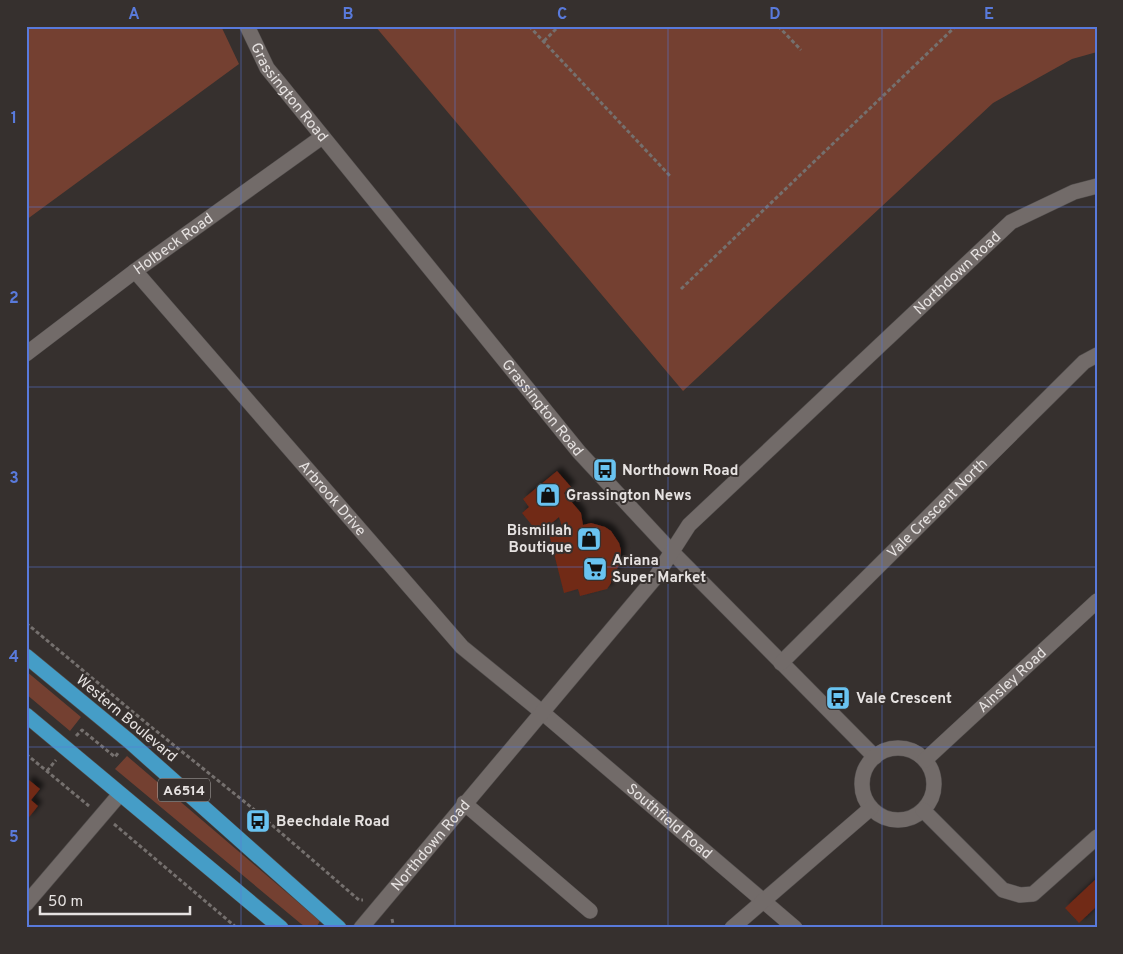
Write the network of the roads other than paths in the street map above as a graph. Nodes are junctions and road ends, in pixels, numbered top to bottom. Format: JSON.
{"nodes":[{"id":1,"x":247,"y":26,"type":"edge"},
{"id":2,"x":322,"y":137,"type":"junction"},
{"id":3,"x":1097,"y":186,"type":"edge"},
{"id":4,"x":135,"y":271,"type":"junction"},
{"id":5,"x":26,"y":354,"type":"edge"},
{"id":6,"x":1097,"y":355,"type":"edge"},
{"id":7,"x":672,"y":552,"type":"junction"},
{"id":8,"x":1097,"y":601,"type":"edge"},
{"id":9,"x":26,"y":656,"type":"edge"},
{"id":10,"x":781,"y":663,"type":"junction"},
{"id":11,"x":543,"y":713,"type":"junction"},
{"id":12,"x":26,"y":715,"type":"edge"},
{"id":13,"x":874,"y":757,"type":"junction"},
{"id":14,"x":925,"y":760,"type":"junction"},
{"id":15,"x":120,"y":794,"type":"junction"},
{"id":16,"x":464,"y":803,"type":"junction"},
{"id":17,"x":871,"y":808,"type":"junction"},
{"id":18,"x":923,"y":810,"type":"junction"},
{"id":19,"x":1097,"y":837,"type":"edge"},
{"id":20,"x":764,"y":900,"type":"junction"},
{"id":21,"x":26,"y":904,"type":"edge"},
{"id":22,"x":590,"y":911,"type":"dead end"},
{"id":23,"x":281,"y":928,"type":"edge"},
{"id":24,"x":339,"y":928,"type":"edge"},
{"id":25,"x":361,"y":928,"type":"edge"},
{"id":26,"x":732,"y":928,"type":"edge"},
{"id":27,"x":795,"y":928,"type":"edge"}],
"edges":[{"from":1,"to":2,"type":"street","name":"Grassington Road"},
{"from":2,"to":4,"type":"street","name":"Holbeck Road"},
{"from":2,"to":7,"type":"street","name":"Grassington Road"},
{"from":3,"to":7,"type":"street","name":"Northdown Road"},
{"from":4,"to":5,"type":"street","name":"Holbeck Road"},
{"from":4,"to":11,"type":"street","name":"Arbrook Drive"},
{"from":6,"to":10,"type":"street","name":"Vale Crescent North"},
{"from":7,"to":10,"type":"street","name":"Grassington Road"},
{"from":7,"to":11,"type":"street","name":"Northdown Road"},
{"from":8,"to":14,"type":"street","name":"Ainsley Road"},
{"from":9,"to":24,"type":"highway","name":"Western Boulevard","number":"A6514"},
{"from":10,"to":13,"type":"street","name":"Grassington Road"},
{"from":11,"to":16,"type":"street","name":"Northdown Road"},
{"from":11,"to":20,"type":"street","name":"Southfield Road"},
{"from":12,"to":15,"type":"highway","number":"A6514"},
{"from":13,"to":14,"type":"street"},
{"from":13,"to":17,"type":"street"},
{"from":14,"to":18,"type":"street"},
{"from":15,"to":21,"type":"street"},
{"from":15,"to":23,"type":"highway","number":"A6514"},
{"from":16,"to":22,"type":"street"},
{"from":16,"to":25,"type":"street","name":"Northdown Road"},
{"from":17,"to":18,"type":"street"},
{"from":17,"to":20,"type":"street"},
{"from":18,"to":19,"type":"street"},
{"from":20,"to":26,"type":"street"},
{"from":20,"to":27,"type":"street","name":"Southfield Road"}]}
